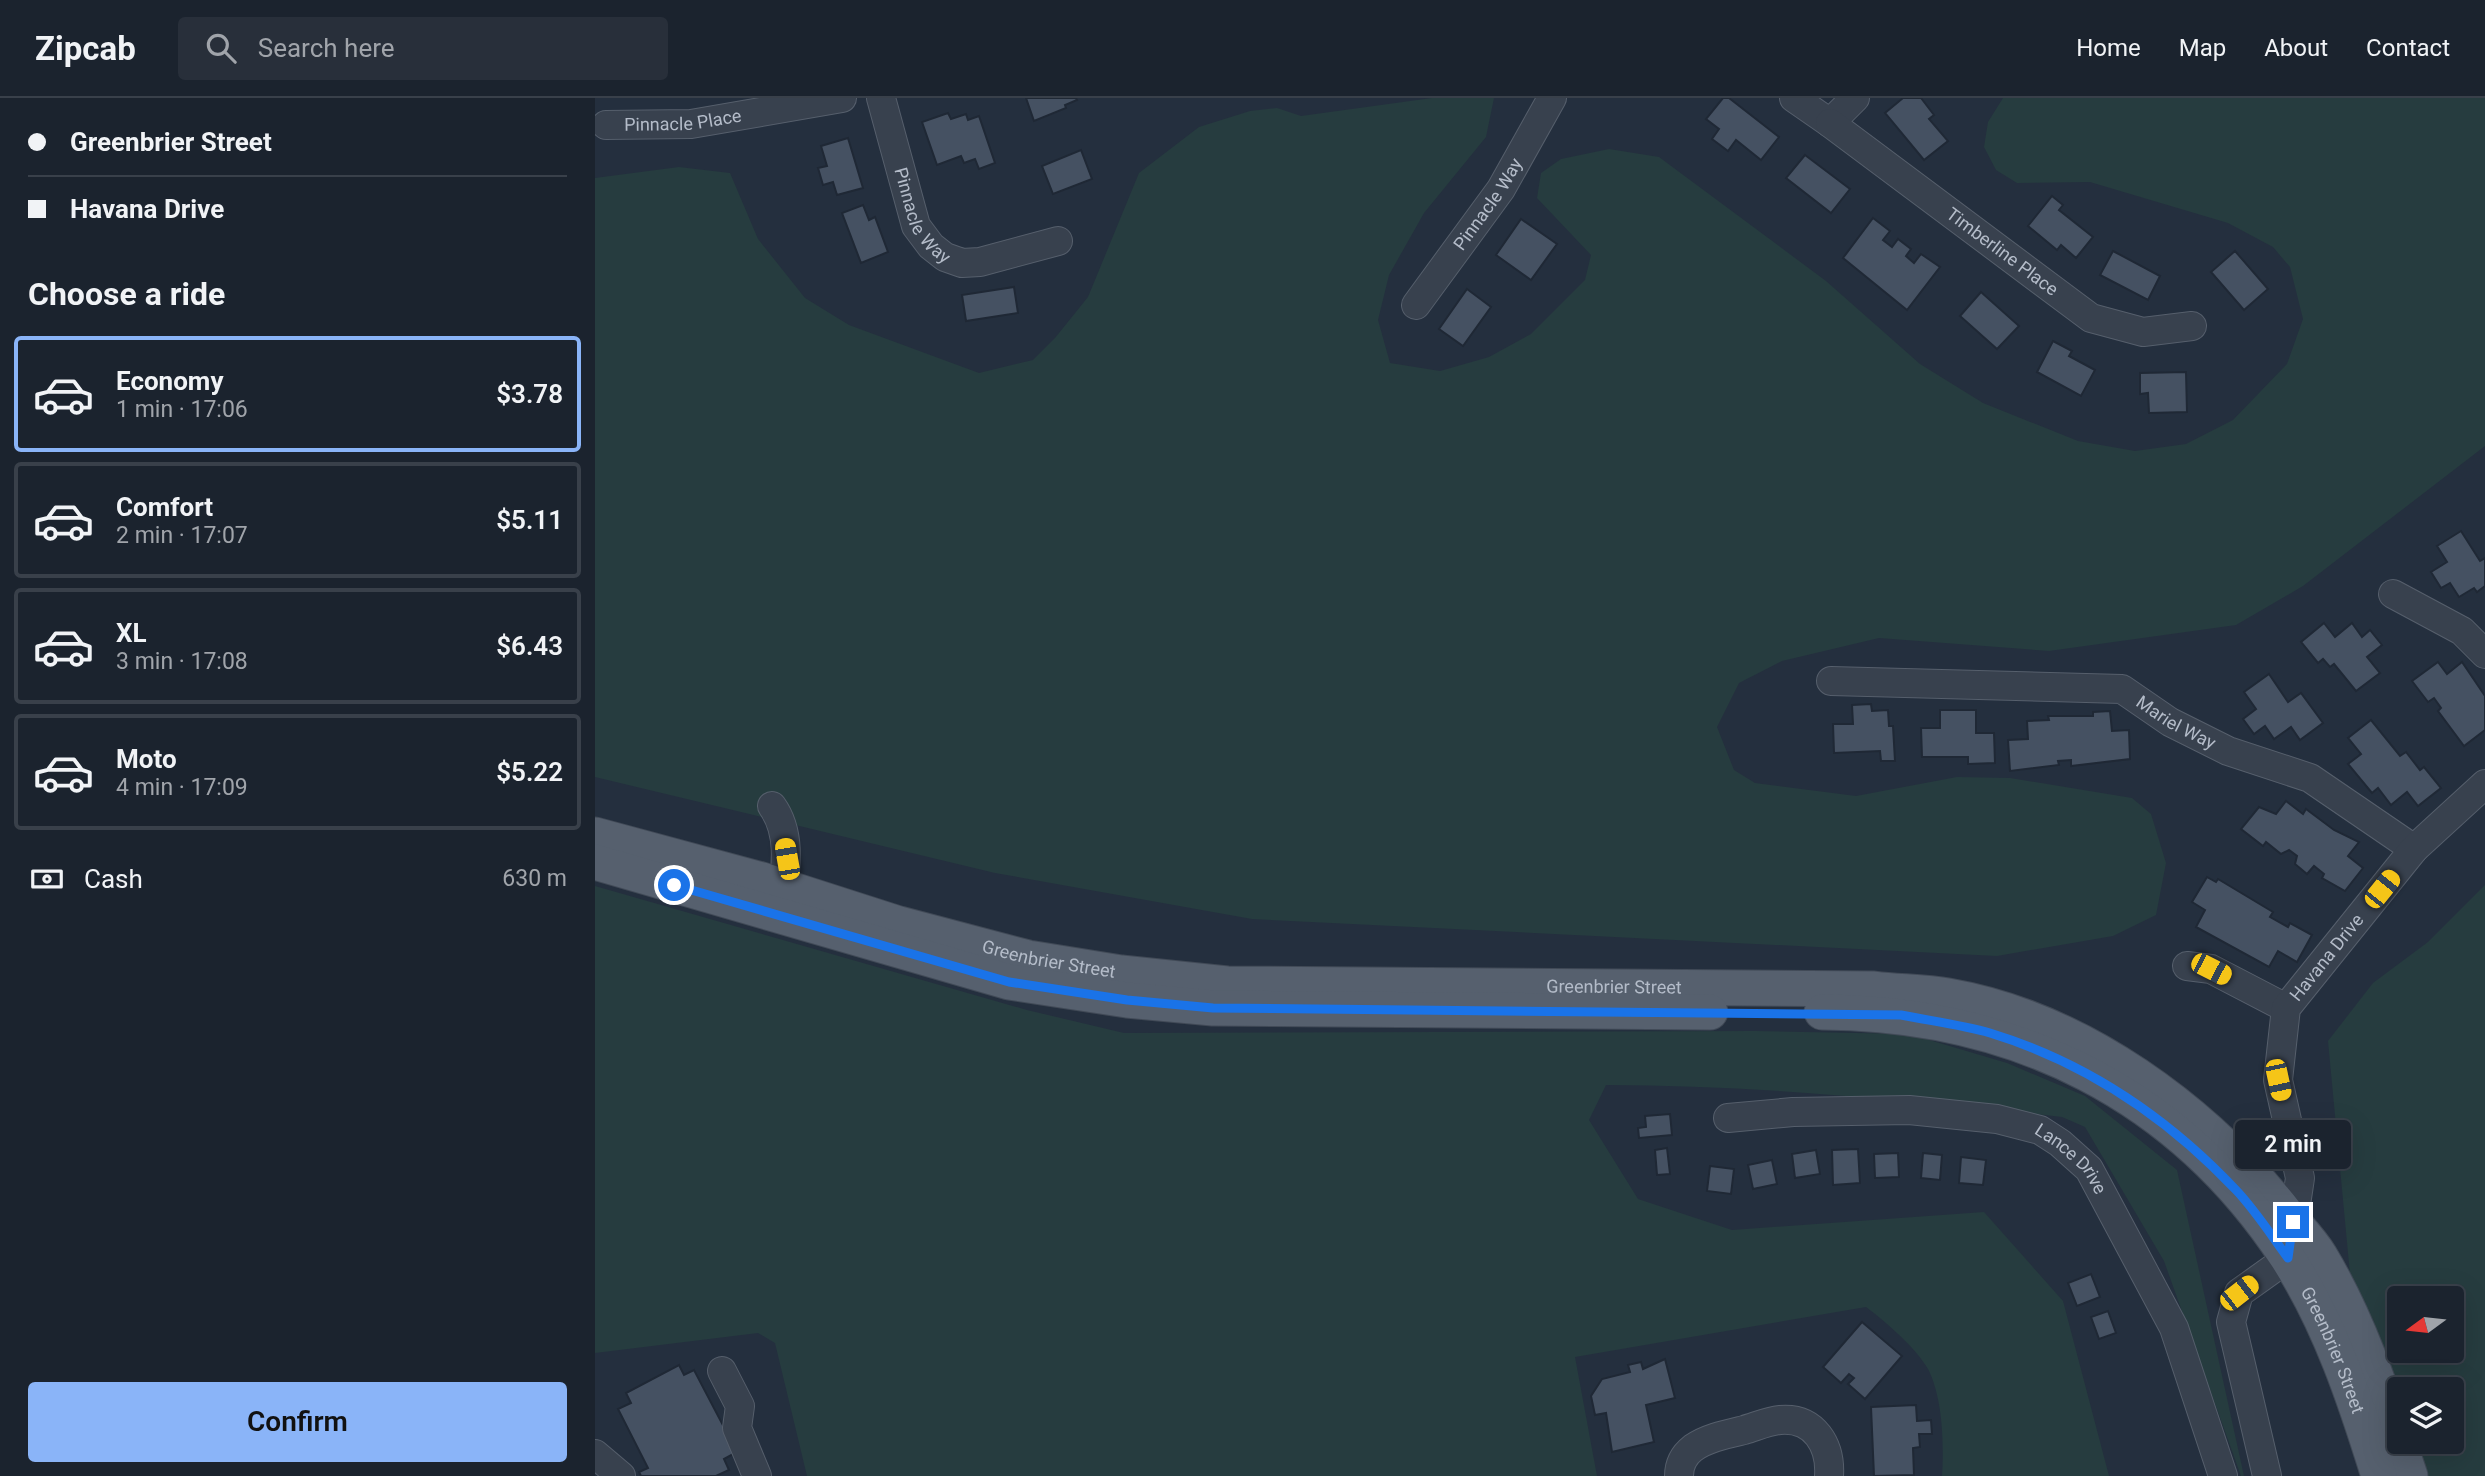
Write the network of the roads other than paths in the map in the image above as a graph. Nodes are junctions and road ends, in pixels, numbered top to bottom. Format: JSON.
{"nodes":[{"id":1,"x":842,"y":98,"type":"edge"},
{"id":2,"x":881,"y":98,"type":"edge"},
{"id":3,"x":1552,"y":98,"type":"edge"},
{"id":4,"x":1794,"y":98,"type":"edge"},
{"id":5,"x":1855,"y":98,"type":"edge"},
{"id":6,"x":1830,"y":123,"type":"junction"},
{"id":7,"x":606,"y":125,"type":"dead end"},
{"id":8,"x":1058,"y":241,"type":"dead end"},
{"id":9,"x":1416,"y":305,"type":"dead end"},
{"id":10,"x":2192,"y":326,"type":"dead end"},
{"id":11,"x":2393,"y":594,"type":"dead end"},
{"id":12,"x":2485,"y":654,"type":"edge"},
{"id":13,"x":1831,"y":681,"type":"dead end"},
{"id":14,"x":2485,"y":784,"type":"edge"},
{"id":15,"x":772,"y":806,"type":"dead end"},
{"id":16,"x":595,"y":835,"type":"edge"},
{"id":17,"x":2414,"y":849,"type":"junction"},
{"id":18,"x":595,"y":862,"type":"edge"},
{"id":19,"x":781,"y":901,"type":"junction"},
{"id":20,"x":2187,"y":966,"type":"dead end"},
{"id":21,"x":1236,"y":996,"type":"junction"},
{"id":22,"x":2286,"y":1007,"type":"junction"},
{"id":23,"x":1728,"y":1118,"type":"dead end"},
{"id":24,"x":2293,"y":1222,"type":"junction"},
{"id":25,"x":2288,"y":1258,"type":"junction"},
{"id":26,"x":722,"y":1371,"type":"dead end"},
{"id":27,"x":595,"y":1454,"type":"edge"},
{"id":28,"x":621,"y":1476,"type":"edge"},
{"id":29,"x":757,"y":1476,"type":"edge"},
{"id":30,"x":1679,"y":1476,"type":"edge"},
{"id":31,"x":1829,"y":1476,"type":"edge"},
{"id":32,"x":2223,"y":1476,"type":"edge"},
{"id":33,"x":2267,"y":1476,"type":"edge"},
{"id":34,"x":2379,"y":1476,"type":"edge"},
{"id":35,"x":2410,"y":1476,"type":"edge"}],
"edges":[{"from":1,"to":7,"type":"street","name":"Pinnacle Place"},
{"from":2,"to":8,"type":"street","name":"Pinnacle Way"},
{"from":3,"to":9,"type":"street","name":"Pinnacle Way"},
{"from":4,"to":6,"type":"street","name":"Timberline Place"},
{"from":5,"to":6,"type":"street"},
{"from":6,"to":10,"type":"street","name":"Timberline Place"},
{"from":11,"to":12,"type":"street"},
{"from":13,"to":17,"type":"street","name":"Mariel Way"},
{"from":14,"to":17,"type":"street","name":"Havana Drive"},
{"from":15,"to":19,"type":"street"},
{"from":16,"to":19,"type":"main road","name":"Greenbrier Street"},
{"from":17,"to":22,"type":"street","name":"Havana Drive"},
{"from":18,"to":19,"type":"main road","name":"Greenbrier Street"},
{"from":19,"to":21,"type":"main road","name":"Greenbrier Street"},
{"from":20,"to":22,"type":"street"},
{"from":21,"to":24,"type":"main road","name":"Greenbrier Street"},
{"from":21,"to":25,"type":"main road","name":"Greenbrier Street"},
{"from":22,"to":24,"type":"street","name":"Havana Drive"},
{"from":23,"to":32,"type":"street","name":"Lance Drive"},
{"from":24,"to":25,"type":"street","name":"Havana Drive"},
{"from":24,"to":35,"type":"main road","name":"Greenbrier Street"},
{"from":25,"to":33,"type":"street"},
{"from":25,"to":34,"type":"main road","name":"Greenbrier Street"},
{"from":26,"to":29,"type":"street"},
{"from":27,"to":28,"type":"street"},
{"from":30,"to":31,"type":"street"}]}
